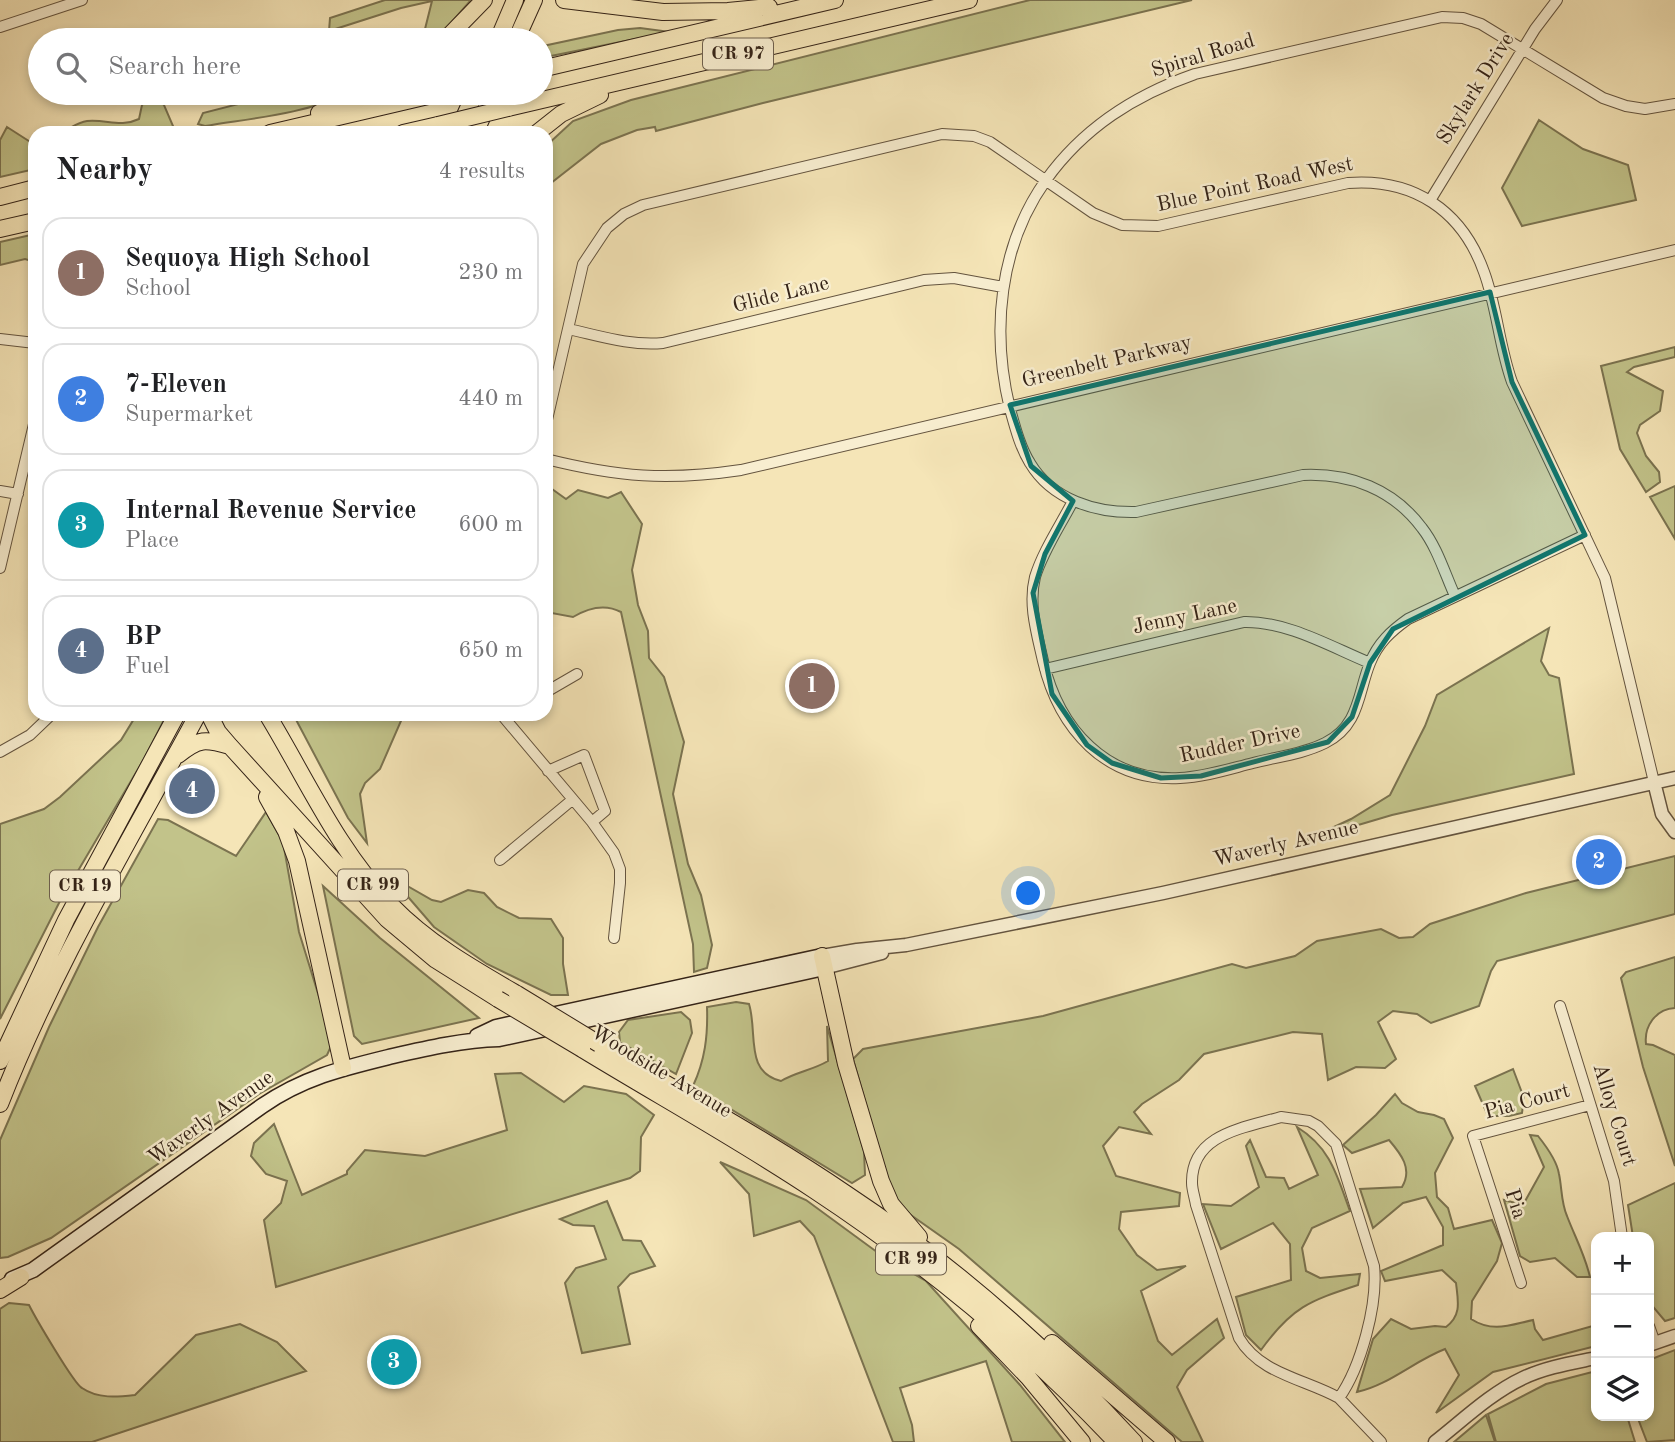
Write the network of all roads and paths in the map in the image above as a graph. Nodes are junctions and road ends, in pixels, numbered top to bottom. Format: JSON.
{"nodes":[{"id":1,"x":82,"y":0,"type":"edge"},
{"id":2,"x":484,"y":0,"type":"edge"},
{"id":3,"x":515,"y":0,"type":"edge"},
{"id":4,"x":534,"y":0,"type":"edge"},
{"id":5,"x":564,"y":0,"type":"edge"},
{"id":6,"x":806,"y":0,"type":"edge"},
{"id":7,"x":835,"y":0,"type":"edge"},
{"id":8,"x":969,"y":0,"type":"edge"},
{"id":9,"x":1558,"y":0,"type":"edge"},
{"id":10,"x":592,"y":3,"type":"edge"},
{"id":11,"x":0,"y":27,"type":"edge"},
{"id":12,"x":457,"y":28,"type":"edge"},
{"id":13,"x":503,"y":28,"type":"edge"},
{"id":14,"x":521,"y":28,"type":"edge"},
{"id":15,"x":1524,"y":48,"type":"junction"},
{"id":16,"x":699,"y":64,"type":"junction"},
{"id":17,"x":553,"y":66,"type":"edge"},
{"id":18,"x":553,"y":98,"type":"edge"},
{"id":19,"x":1675,"y":104,"type":"edge"},
{"id":20,"x":339,"y":105,"type":"edge"},
{"id":21,"x":390,"y":105,"type":"edge"},
{"id":22,"x":470,"y":105,"type":"edge"},
{"id":23,"x":488,"y":105,"type":"edge"},
{"id":24,"x":521,"y":105,"type":"edge"},
{"id":25,"x":278,"y":126,"type":"edge"},
{"id":26,"x":300,"y":126,"type":"edge"},
{"id":27,"x":434,"y":126,"type":"edge"},
{"id":28,"x":460,"y":126,"type":"edge"},
{"id":29,"x":478,"y":126,"type":"edge"},
{"id":30,"x":546,"y":126,"type":"edge"},
{"id":31,"x":1045,"y":181,"type":"junction"},
{"id":32,"x":28,"y":190,"type":"edge"},
{"id":33,"x":0,"y":197,"type":"edge"},
{"id":34,"x":1431,"y":199,"type":"junction"},
{"id":35,"x":28,"y":223,"type":"edge"},
{"id":36,"x":0,"y":229,"type":"edge"},
{"id":37,"x":1675,"y":250,"type":"edge"},
{"id":38,"x":1003,"y":287,"type":"junction"},
{"id":39,"x":1490,"y":292,"type":"junction"},
{"id":40,"x":568,"y":329,"type":"junction"},
{"id":41,"x":0,"y":339,"type":"edge"},
{"id":42,"x":28,"y":342,"type":"edge"},
{"id":43,"x":553,"y":394,"type":"edge"},
{"id":44,"x":1010,"y":405,"type":"junction"},
{"id":45,"x":28,"y":450,"type":"edge"},
{"id":46,"x":553,"y":460,"type":"edge"},
{"id":47,"x":0,"y":491,"type":"edge"},
{"id":48,"x":18,"y":494,"type":"junction"},
{"id":49,"x":1073,"y":501,"type":"junction"},
{"id":50,"x":1585,"y":535,"type":"junction"},
{"id":51,"x":0,"y":568,"type":"edge"},
{"id":52,"x":1455,"y":596,"type":"junction"},
{"id":53,"x":1370,"y":663,"type":"junction"},
{"id":54,"x":1045,"y":669,"type":"junction"},
{"id":55,"x":577,"y":674,"type":"dead end"},
{"id":56,"x":553,"y":688,"type":"edge"},
{"id":57,"x":45,"y":721,"type":"edge"},
{"id":58,"x":173,"y":721,"type":"edge"},
{"id":59,"x":194,"y":721,"type":"edge"},
{"id":60,"x":212,"y":721,"type":"edge"},
{"id":61,"x":271,"y":721,"type":"edge"},
{"id":62,"x":510,"y":721,"type":"edge"},
{"id":63,"x":230,"y":746,"type":"junction"},
{"id":64,"x":0,"y":752,"type":"edge"},
{"id":65,"x":174,"y":759,"type":"junction"},
{"id":66,"x":246,"y":762,"type":"junction"},
{"id":67,"x":548,"y":771,"type":"junction"},
{"id":68,"x":1675,"y":778,"type":"edge"},
{"id":69,"x":1654,"y":782,"type":"junction"},
{"id":70,"x":572,"y":800,"type":"junction"},
{"id":71,"x":592,"y":822,"type":"junction"},
{"id":72,"x":1673,"y":831,"type":"edge"},
{"id":73,"x":500,"y":860,"type":"dead end"},
{"id":74,"x":614,"y":938,"type":"dead end"},
{"id":75,"x":823,"y":962,"type":"junction"},
{"id":76,"x":1560,"y":1006,"type":"dead end"},
{"id":77,"x":0,"y":1061,"type":"edge"},
{"id":78,"x":343,"y":1068,"type":"junction"},
{"id":79,"x":666,"y":1093,"type":"junction"},
{"id":80,"x":684,"y":1103,"type":"junction"},
{"id":81,"x":0,"y":1104,"type":"edge"},
{"id":82,"x":1590,"y":1105,"type":"junction"},
{"id":83,"x":1473,"y":1136,"type":"joint"},
{"id":84,"x":1621,"y":1232,"type":"edge"},
{"id":85,"x":950,"y":1269,"type":"junction"},
{"id":86,"x":929,"y":1273,"type":"junction"},
{"id":87,"x":21,"y":1277,"type":"junction"},
{"id":88,"x":0,"y":1281,"type":"edge"},
{"id":89,"x":1521,"y":1283,"type":"dead end"},
{"id":90,"x":0,"y":1290,"type":"edge"},
{"id":91,"x":987,"y":1300,"type":"junction"},
{"id":92,"x":1675,"y":1336,"type":"edge"},
{"id":93,"x":1654,"y":1343,"type":"edge"},
{"id":94,"x":1591,"y":1359,"type":"edge"},
{"id":95,"x":1339,"y":1398,"type":"junction"},
{"id":96,"x":1082,"y":1442,"type":"edge"},
{"id":97,"x":1116,"y":1442,"type":"edge"},
{"id":98,"x":1134,"y":1442,"type":"edge"},
{"id":99,"x":1167,"y":1442,"type":"edge"},
{"id":100,"x":1381,"y":1442,"type":"edge"},
{"id":101,"x":1435,"y":1442,"type":"edge"}],
"edges":[{"from":1,"to":11,"type":"street"},
{"from":2,"to":12,"type":"main road"},
{"from":3,"to":13,"type":"main road"},
{"from":4,"to":14,"type":"main road"},
{"from":5,"to":10,"type":"main road"},
{"from":6,"to":10,"type":"main road"},
{"from":7,"to":17,"type":"main road","number":"CR 97"},
{"from":8,"to":16,"type":"main road","number":"CR 97"},
{"from":9,"to":15,"type":"street","name":"Skylark Drive"},
{"from":15,"to":19,"type":"street","name":"Spiral Road"},
{"from":15,"to":31,"type":"street","name":"Spiral Road"},
{"from":15,"to":34,"type":"street","name":"Skylark Drive"},
{"from":16,"to":18,"type":"main road","number":"CR 97","bridge":true},
{"from":16,"to":30,"type":"main road"},
{"from":20,"to":25,"type":"main road"},
{"from":21,"to":26,"type":"main road"},
{"from":22,"to":28,"type":"main road"},
{"from":23,"to":29,"type":"main road"},
{"from":24,"to":27,"type":"main road","number":"CR 97","bridge":true},
{"from":31,"to":34,"type":"street","name":"Blue Point Road West"},
{"from":31,"to":38,"type":"street","name":"Spiral Road"},
{"from":31,"to":40,"type":"street","name":"Blue Point Road West"},
{"from":32,"to":33,"type":"main road"},
{"from":34,"to":39,"type":"street","name":"Blue Point Road West"},
{"from":35,"to":36,"type":"main road"},
{"from":37,"to":39,"type":"street","name":"Greenbelt Parkway"},
{"from":38,"to":40,"type":"street","name":"Glide Lane"},
{"from":38,"to":44,"type":"street","name":"Spiral Road"},
{"from":39,"to":44,"type":"street","name":"Greenbelt Parkway"},
{"from":39,"to":50,"type":"street","name":"Blue Point Road West"},
{"from":40,"to":43,"type":"street","name":"Blue Point Road West"},
{"from":41,"to":42,"type":"street"},
{"from":44,"to":46,"type":"street","name":"Greenbelt Parkway"},
{"from":44,"to":49,"type":"street","name":"Spiral Road"},
{"from":45,"to":48,"type":"street"},
{"from":47,"to":48,"type":"street"},
{"from":48,"to":51,"type":"street"},
{"from":49,"to":52,"type":"street","name":"Spiral Road"},
{"from":49,"to":54,"type":"street","name":"Rudder Drive"},
{"from":50,"to":52,"type":"street","name":"Rudder Drive"},
{"from":50,"to":69,"type":"street","name":"Blue Point Road West"},
{"from":52,"to":53,"type":"street","name":"Rudder Drive"},
{"from":53,"to":54,"type":"street","name":"Jenny Lane"},
{"from":53,"to":54,"type":"street","name":"Rudder Drive"},
{"from":55,"to":56,"type":"street"},
{"from":57,"to":64,"type":"street"},
{"from":58,"to":77,"type":"main road","number":"CR 19"},
{"from":59,"to":65,"type":"main road","number":"CR 19"},
{"from":60,"to":63,"type":"main road","name":"Woodside Avenue","number":"CR 99"},
{"from":61,"to":79,"type":"main road","name":"Woodside Avenue","number":"CR 99","bridge":true},
{"from":62,"to":67,"type":"street"},
{"from":63,"to":65,"type":"main road"},
{"from":63,"to":66,"type":"main road","name":"Woodside Avenue","number":"CR 99"},
{"from":65,"to":81,"type":"main road","number":"CR 19"},
{"from":66,"to":78,"type":"main road"},
{"from":66,"to":79,"type":"main road","name":"Woodside Avenue","number":"CR 99","bridge":true},
{"from":67,"to":70,"type":"street"},
{"from":67,"to":71,"type":"street"},
{"from":68,"to":69,"type":"street","name":"Waverly Avenue"},
{"from":69,"to":72,"type":"street","name":"Blue Point Road West"},
{"from":69,"to":75,"type":"street","name":"Waverly Avenue"},
{"from":70,"to":71,"type":"street"},
{"from":70,"to":73,"type":"street"},
{"from":71,"to":74,"type":"street"},
{"from":75,"to":78,"type":"main road","name":"Waverly Avenue"},
{"from":75,"to":85,"type":"main road"},
{"from":76,"to":82,"type":"street","name":"Alloy Court"},
{"from":78,"to":87,"type":"main road","name":"Waverly Avenue"},
{"from":79,"to":80,"type":"main road","name":"Woodside Avenue","number":"CR 99"},
{"from":80,"to":85,"type":"main road","name":"Woodside Avenue","number":"CR 99"},
{"from":80,"to":86,"type":"main road","name":"Woodside Avenue","number":"CR 99"},
{"from":82,"to":83,"type":"street","name":"Pia Court"},
{"from":82,"to":84,"type":"street","name":"Alloy Court"},
{"from":83,"to":89,"type":"street","name":"Pia"},
{"from":85,"to":91,"type":"main road","name":"Woodside Avenue","number":"CR 99"},
{"from":86,"to":96,"type":"main road"},
{"from":86,"to":97,"type":"main road","name":"Woodside Avenue","number":"CR 99"},
{"from":87,"to":88,"type":"main road","name":"Waverly Avenue"},
{"from":87,"to":90,"type":"main road"},
{"from":91,"to":98,"type":"main road","name":"Woodside Avenue","number":"CR 99"},
{"from":91,"to":99,"type":"main road"},
{"from":92,"to":93,"type":"street"},
{"from":94,"to":101,"type":"street"},
{"from":95,"to":95,"type":"street"},
{"from":95,"to":100,"type":"street"}]}
